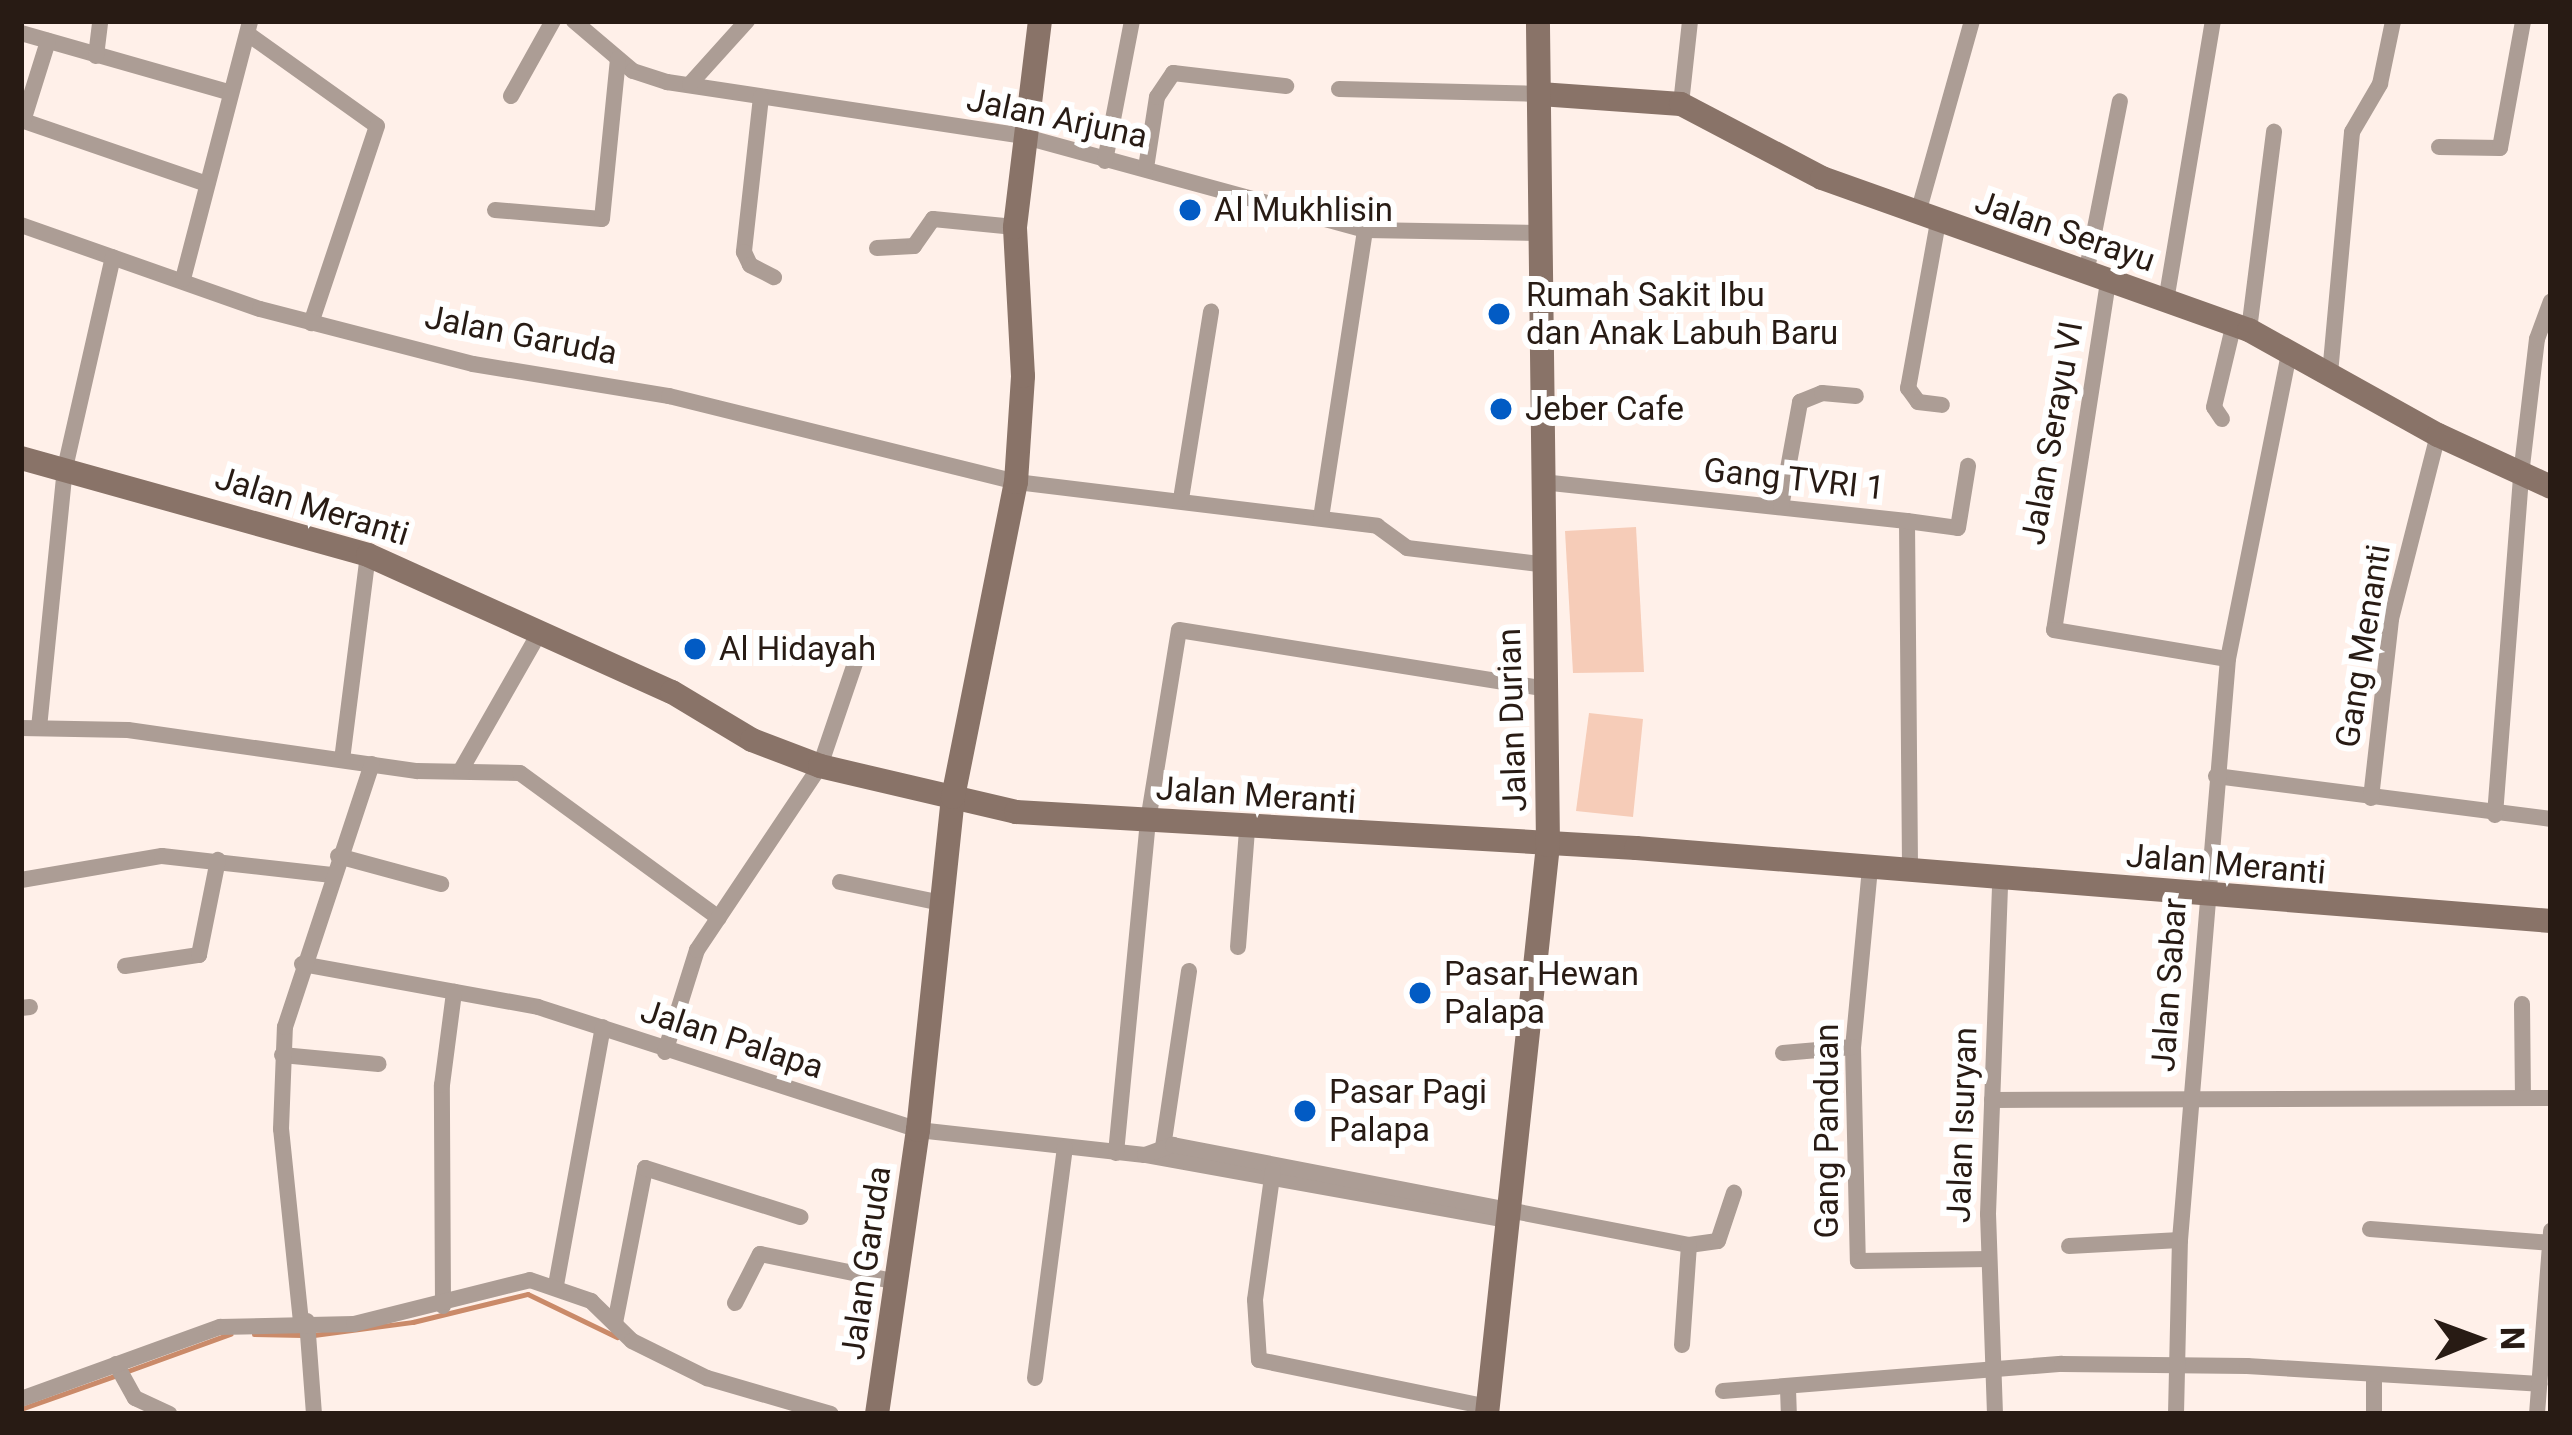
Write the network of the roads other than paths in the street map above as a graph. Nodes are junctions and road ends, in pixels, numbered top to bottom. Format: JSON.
{"nodes":[{"id":1,"x":100,"y":21,"type":"edge"},
{"id":2,"x":553,"y":21,"type":"edge"},
{"id":3,"x":574,"y":21,"type":"edge"},
{"id":4,"x":747,"y":21,"type":"edge"},
{"id":5,"x":1040,"y":21,"type":"edge"},
{"id":6,"x":1132,"y":21,"type":"edge"},
{"id":7,"x":1538,"y":21,"type":"edge"},
{"id":8,"x":1690,"y":21,"type":"edge"},
{"id":9,"x":1972,"y":21,"type":"edge"},
{"id":10,"x":2213,"y":21,"type":"edge"},
{"id":11,"x":2393,"y":21,"type":"edge"},
{"id":12,"x":2523,"y":21,"type":"edge"},
{"id":13,"x":249,"y":27,"type":"edge"},
{"id":14,"x":21,"y":33,"type":"edge"},
{"id":15,"x":48,"y":41,"type":"junction"},
{"id":16,"x":96,"y":56,"type":"junction"},
{"id":17,"x":618,"y":59,"type":"junction"},
{"id":18,"x":690,"y":84,"type":"junction"},
{"id":19,"x":1286,"y":86,"type":"dead end"},
{"id":20,"x":1339,"y":89,"type":"dead end"},
{"id":21,"x":231,"y":93,"type":"junction"},
{"id":22,"x":1540,"y":94,"type":"junction"},
{"id":23,"x":511,"y":96,"type":"dead end"},
{"id":24,"x":761,"y":98,"type":"junction"},
{"id":25,"x":2120,"y":101,"type":"dead end"},
{"id":26,"x":1681,"y":104,"type":"junction"},
{"id":27,"x":22,"y":120,"type":"edge"},
{"id":28,"x":2273,"y":132,"type":"dead end"},
{"id":29,"x":1022,"y":136,"type":"junction"},
{"id":30,"x":2439,"y":147,"type":"dead end"},
{"id":31,"x":1106,"y":161,"type":"junction"},
{"id":32,"x":1146,"y":169,"type":"junction"},
{"id":33,"x":207,"y":184,"type":"junction"},
{"id":34,"x":495,"y":210,"type":"dead end"},
{"id":35,"x":1928,"y":218,"type":"junction"},
{"id":36,"x":21,"y":225,"type":"edge"},
{"id":37,"x":1016,"y":227,"type":"junction"},
{"id":38,"x":1365,"y":230,"type":"junction"},
{"id":39,"x":1542,"y":233,"type":"junction"},
{"id":40,"x":877,"y":248,"type":"dead end"},
{"id":41,"x":113,"y":257,"type":"junction"},
{"id":42,"x":774,"y":277,"type":"dead end"},
{"id":43,"x":2097,"y":278,"type":"junction"},
{"id":44,"x":183,"y":279,"type":"junction"},
{"id":45,"x":2166,"y":301,"type":"junction"},
{"id":46,"x":2551,"y":301,"type":"edge"},
{"id":47,"x":1210,"y":310,"type":"dead end"},
{"id":48,"x":310,"y":323,"type":"junction"},
{"id":49,"x":2242,"y":327,"type":"junction"},
{"id":50,"x":2290,"y":350,"type":"junction"},
{"id":51,"x":2330,"y":374,"type":"junction"},
{"id":52,"x":1856,"y":396,"type":"dead end"},
{"id":53,"x":1942,"y":405,"type":"dead end"},
{"id":54,"x":2222,"y":419,"type":"dead end"},
{"id":55,"x":2438,"y":435,"type":"junction"},
{"id":56,"x":21,"y":458,"type":"edge"},
{"id":57,"x":1968,"y":466,"type":"dead end"},
{"id":58,"x":64,"y":468,"type":"junction"},
{"id":59,"x":2522,"y":475,"type":"junction"},
{"id":60,"x":1016,"y":482,"type":"junction"},
{"id":61,"x":1542,"y":482,"type":"junction"},
{"id":62,"x":2551,"y":488,"type":"edge"},
{"id":63,"x":1181,"y":500,"type":"junction"},
{"id":64,"x":1781,"y":507,"type":"junction"},
{"id":65,"x":1322,"y":518,"type":"junction"},
{"id":66,"x":1906,"y":520,"type":"junction"},
{"id":67,"x":368,"y":555,"type":"junction"},
{"id":68,"x":1539,"y":564,"type":"junction"},
{"id":69,"x":539,"y":632,"type":"junction"},
{"id":70,"x":863,"y":640,"type":"dead end"},
{"id":71,"x":2228,"y":659,"type":"junction"},
{"id":72,"x":1546,"y":689,"type":"junction"},
{"id":73,"x":30,"y":728,"type":"edge"},
{"id":74,"x":342,"y":760,"type":"junction"},
{"id":75,"x":372,"y":764,"type":"junction"},
{"id":76,"x":820,"y":766,"type":"junction"},
{"id":77,"x":461,"y":770,"type":"junction"},
{"id":78,"x":2216,"y":776,"type":"junction"},
{"id":79,"x":953,"y":797,"type":"junction"},
{"id":80,"x":2371,"y":798,"type":"junction"},
{"id":81,"x":2495,"y":815,"type":"junction"},
{"id":82,"x":2551,"y":819,"type":"edge"},
{"id":83,"x":1148,"y":821,"type":"junction"},
{"id":84,"x":1246,"y":830,"type":"junction"},
{"id":85,"x":1548,"y":845,"type":"junction"},
{"id":86,"x":338,"y":856,"type":"junction"},
{"id":87,"x":218,"y":860,"type":"junction"},
{"id":88,"x":1870,"y":868,"type":"junction"},
{"id":89,"x":1910,"y":871,"type":"junction"},
{"id":90,"x":332,"y":875,"type":"junction"},
{"id":91,"x":2000,"y":879,"type":"junction"},
{"id":92,"x":21,"y":880,"type":"edge"},
{"id":93,"x":840,"y":882,"type":"dead end"},
{"id":94,"x":441,"y":884,"type":"dead end"},
{"id":95,"x":2204,"y":895,"type":"junction"},
{"id":96,"x":941,"y":904,"type":"junction"},
{"id":97,"x":719,"y":918,"type":"junction"},
{"id":98,"x":2551,"y":921,"type":"edge"},
{"id":99,"x":1238,"y":947,"type":"dead end"},
{"id":100,"x":302,"y":964,"type":"junction"},
{"id":101,"x":125,"y":966,"type":"dead end"},
{"id":102,"x":1189,"y":971,"type":"dead end"},
{"id":103,"x":454,"y":992,"type":"junction"},
{"id":104,"x":2522,"y":1004,"type":"dead end"},
{"id":105,"x":603,"y":1027,"type":"junction"},
{"id":106,"x":1853,"y":1047,"type":"junction"},
{"id":107,"x":665,"y":1052,"type":"junction"},
{"id":108,"x":1783,"y":1053,"type":"dead end"},
{"id":109,"x":282,"y":1055,"type":"junction"},
{"id":110,"x":379,"y":1064,"type":"dead end"},
{"id":111,"x":2523,"y":1096,"type":"junction"},
{"id":112,"x":2192,"y":1097,"type":"junction"},
{"id":113,"x":2551,"y":1098,"type":"edge"},
{"id":114,"x":1992,"y":1100,"type":"junction"},
{"id":115,"x":918,"y":1130,"type":"junction"},
{"id":116,"x":1065,"y":1148,"type":"junction"},
{"id":117,"x":1116,"y":1153,"type":"junction"},
{"id":118,"x":1157,"y":1154,"type":"junction"},
{"id":119,"x":1273,"y":1171,"type":"junction"},
{"id":120,"x":1733,"y":1193,"type":"dead end"},
{"id":121,"x":1512,"y":1214,"type":"junction"},
{"id":122,"x":800,"y":1217,"type":"dead end"},
{"id":123,"x":2370,"y":1229,"type":"dead end"},
{"id":124,"x":2551,"y":1231,"type":"edge"},
{"id":125,"x":2180,"y":1240,"type":"junction"},
{"id":126,"x":2550,"y":1244,"type":"edge"},
{"id":127,"x":1689,"y":1245,"type":"junction"},
{"id":128,"x":2068,"y":1246,"type":"dead end"},
{"id":129,"x":1989,"y":1259,"type":"junction"},
{"id":130,"x":898,"y":1282,"type":"junction"},
{"id":131,"x":556,"y":1286,"type":"junction"},
{"id":132,"x":735,"y":1303,"type":"dead end"},
{"id":133,"x":443,"y":1306,"type":"junction"},
{"id":134,"x":2549,"y":1311,"type":"edge"},
{"id":135,"x":615,"y":1323,"type":"junction"},
{"id":136,"x":305,"y":1324,"type":"junction"},
{"id":137,"x":1682,"y":1345,"type":"dead end"},
{"id":138,"x":2179,"y":1366,"type":"junction"},
{"id":139,"x":1992,"y":1373,"type":"junction"},
{"id":140,"x":2374,"y":1374,"type":"junction"},
{"id":141,"x":1035,"y":1378,"type":"dead end"},
{"id":142,"x":2540,"y":1384,"type":"junction"},
{"id":143,"x":125,"y":1387,"type":"edge"},
{"id":144,"x":1788,"y":1389,"type":"junction"},
{"id":145,"x":1723,"y":1391,"type":"dead end"},
{"id":146,"x":21,"y":1399,"type":"edge"},
{"id":147,"x":1487,"y":1411,"type":"edge"},
{"id":148,"x":169,"y":1414,"type":"edge"},
{"id":149,"x":314,"y":1414,"type":"edge"},
{"id":150,"x":832,"y":1414,"type":"edge"},
{"id":151,"x":878,"y":1414,"type":"edge"},
{"id":152,"x":1789,"y":1414,"type":"edge"},
{"id":153,"x":1995,"y":1414,"type":"edge"},
{"id":154,"x":2176,"y":1414,"type":"edge"},
{"id":155,"x":2374,"y":1414,"type":"edge"},
{"id":156,"x":2537,"y":1414,"type":"edge"}],
"edges":[{"from":1,"to":16,"type":"street"},
{"from":2,"to":23,"type":"street"},
{"from":3,"to":17,"type":"street","name":"Jalan Arjuna"},
{"from":4,"to":18,"type":"street"},
{"from":5,"to":29,"type":"street","name":"Jalan Garuda"},
{"from":6,"to":31,"type":"street"},
{"from":7,"to":22,"type":"street","name":"Jalan Durian"},
{"from":8,"to":26,"type":"street"},
{"from":9,"to":35,"type":"street"},
{"from":10,"to":45,"type":"street"},
{"from":11,"to":51,"type":"street"},
{"from":12,"to":30,"type":"street"},
{"from":13,"to":21,"type":"street"},
{"from":13,"to":48,"type":"street"},
{"from":14,"to":15,"type":"street"},
{"from":15,"to":16,"type":"street"},
{"from":15,"to":27,"type":"street"},
{"from":16,"to":21,"type":"street"},
{"from":17,"to":18,"type":"street","name":"Jalan Arjuna"},
{"from":17,"to":34,"type":"street"},
{"from":18,"to":24,"type":"street","name":"Jalan Arjuna"},
{"from":19,"to":32,"type":"street"},
{"from":20,"to":22,"type":"street"},
{"from":21,"to":33,"type":"street"},
{"from":22,"to":26,"type":"street","name":"Jalan Serayu"},
{"from":22,"to":39,"type":"street","name":"Jalan Durian"},
{"from":24,"to":29,"type":"street","name":"Jalan Arjuna"},
{"from":24,"to":42,"type":"street"},
{"from":25,"to":43,"type":"street","name":"Jalan Serayu VI"},
{"from":26,"to":35,"type":"street","name":"Jalan Serayu"},
{"from":27,"to":33,"type":"street"},
{"from":28,"to":49,"type":"street"},
{"from":29,"to":31,"type":"street","name":"Jalan Arjuna"},
{"from":29,"to":37,"type":"street","name":"Jalan Garuda"},
{"from":31,"to":32,"type":"street","name":"Jalan Arjuna"},
{"from":32,"to":38,"type":"street","name":"Jalan Arjuna"},
{"from":33,"to":44,"type":"street"},
{"from":35,"to":43,"type":"street","name":"Jalan Serayu"},
{"from":35,"to":53,"type":"street"},
{"from":36,"to":41,"type":"street","name":"Jalan Garuda"},
{"from":37,"to":40,"type":"street"},
{"from":37,"to":60,"type":"street","name":"Jalan Garuda"},
{"from":38,"to":39,"type":"street","name":"Jalan Arjuna"},
{"from":38,"to":65,"type":"street"},
{"from":39,"to":61,"type":"street","name":"Jalan Durian"},
{"from":41,"to":44,"type":"street","name":"Jalan Garuda"},
{"from":41,"to":58,"type":"street"},
{"from":43,"to":45,"type":"street","name":"Jalan Serayu"},
{"from":43,"to":71,"type":"street","name":"Jalan Serayu VI"},
{"from":44,"to":48,"type":"street","name":"Jalan Garuda"},
{"from":45,"to":49,"type":"street","name":"Jalan Serayu"},
{"from":46,"to":59,"type":"street"},
{"from":47,"to":63,"type":"street"},
{"from":48,"to":60,"type":"street","name":"Jalan Garuda"},
{"from":49,"to":50,"type":"street","name":"Jalan Serayu"},
{"from":49,"to":54,"type":"street"},
{"from":50,"to":51,"type":"street","name":"Jalan Serayu"},
{"from":50,"to":71,"type":"street","name":"Jalan Sabar"},
{"from":51,"to":55,"type":"street","name":"Jalan Serayu"},
{"from":52,"to":64,"type":"street"},
{"from":55,"to":59,"type":"street","name":"Jalan Serayu"},
{"from":55,"to":80,"type":"street","name":"Gang Menanti"},
{"from":56,"to":58,"type":"street","name":"Jalan Meranti"},
{"from":57,"to":66,"type":"street"},
{"from":58,"to":67,"type":"street","name":"Jalan Meranti"},
{"from":58,"to":73,"type":"street"},
{"from":59,"to":62,"type":"street","name":"Jalan Serayu"},
{"from":59,"to":81,"type":"street"},
{"from":60,"to":63,"type":"street","name":"Jalan Garuda"},
{"from":60,"to":79,"type":"street","name":"Jalan Garuda"},
{"from":61,"to":64,"type":"street","name":"Gang TVRI 1"},
{"from":61,"to":68,"type":"street","name":"Jalan Durian"},
{"from":63,"to":65,"type":"street","name":"Jalan Garuda"},
{"from":64,"to":66,"type":"street","name":"Gang TVRI 1"},
{"from":65,"to":68,"type":"street","name":"Jalan Garuda"},
{"from":66,"to":89,"type":"street","name":"Gang TVRI 1"},
{"from":67,"to":69,"type":"street","name":"Jalan Meranti"},
{"from":67,"to":74,"type":"street"},
{"from":68,"to":72,"type":"street","name":"Jalan Durian"},
{"from":69,"to":76,"type":"street","name":"Jalan Meranti"},
{"from":69,"to":77,"type":"street"},
{"from":70,"to":76,"type":"street"},
{"from":71,"to":78,"type":"street","name":"Jalan Sabar"},
{"from":72,"to":83,"type":"street"},
{"from":72,"to":85,"type":"street","name":"Jalan Durian"},
{"from":73,"to":74,"type":"street"},
{"from":74,"to":75,"type":"street"},
{"from":75,"to":77,"type":"street"},
{"from":75,"to":86,"type":"street"},
{"from":76,"to":79,"type":"street","name":"Jalan Meranti"},
{"from":76,"to":97,"type":"street"},
{"from":77,"to":97,"type":"street"},
{"from":78,"to":80,"type":"street"},
{"from":78,"to":95,"type":"street","name":"Jalan Sabar"},
{"from":79,"to":83,"type":"street","name":"Jalan Meranti"},
{"from":79,"to":96,"type":"street","name":"Jalan Garuda"},
{"from":80,"to":81,"type":"street"},
{"from":81,"to":82,"type":"street"},
{"from":83,"to":84,"type":"street","name":"Jalan Meranti"},
{"from":83,"to":117,"type":"street"},
{"from":84,"to":85,"type":"street","name":"Jalan Meranti"},
{"from":84,"to":99,"type":"street"},
{"from":85,"to":88,"type":"street","name":"Jalan Meranti"},
{"from":85,"to":121,"type":"street","name":"Jalan Durian"},
{"from":86,"to":90,"type":"street"},
{"from":86,"to":94,"type":"street"},
{"from":87,"to":90,"type":"street"},
{"from":87,"to":92,"type":"street"},
{"from":87,"to":101,"type":"street"},
{"from":88,"to":89,"type":"street","name":"Jalan Meranti"},
{"from":88,"to":106,"type":"street","name":"Gang Panduan"},
{"from":89,"to":91,"type":"street","name":"Jalan Meranti"},
{"from":90,"to":100,"type":"street"},
{"from":91,"to":95,"type":"street","name":"Jalan Meranti"},
{"from":91,"to":114,"type":"street","name":"Jalan Isuryan"},
{"from":93,"to":96,"type":"street"},
{"from":95,"to":98,"type":"street","name":"Jalan Meranti"},
{"from":95,"to":112,"type":"street","name":"Jalan Sabar"},
{"from":96,"to":115,"type":"street","name":"Jalan Garuda"},
{"from":97,"to":107,"type":"street"},
{"from":100,"to":103,"type":"street","name":"Jalan Palapa"},
{"from":100,"to":109,"type":"street"},
{"from":102,"to":118,"type":"street"},
{"from":103,"to":105,"type":"street","name":"Jalan Palapa"},
{"from":103,"to":133,"type":"street"},
{"from":104,"to":111,"type":"street"},
{"from":105,"to":107,"type":"street","name":"Jalan Palapa"},
{"from":105,"to":131,"type":"street"},
{"from":106,"to":108,"type":"street"},
{"from":106,"to":129,"type":"street","name":"Gang Panduan"},
{"from":107,"to":115,"type":"street","name":"Jalan Palapa"},
{"from":109,"to":110,"type":"street"},
{"from":109,"to":136,"type":"street"},
{"from":111,"to":112,"type":"street"},
{"from":111,"to":113,"type":"street"},
{"from":112,"to":114,"type":"street"},
{"from":112,"to":125,"type":"street","name":"Jalan Sabar"},
{"from":114,"to":129,"type":"street","name":"Jalan Isuryan"},
{"from":115,"to":116,"type":"street","name":"Jalan Palapa"},
{"from":115,"to":130,"type":"street","name":"Jalan Garuda"},
{"from":116,"to":117,"type":"street","name":"Jalan Palapa"},
{"from":116,"to":141,"type":"street"},
{"from":117,"to":118,"type":"street","name":"Jalan Palapa"},
{"from":118,"to":119,"type":"street","name":"Jalan Palapa"},
{"from":119,"to":121,"type":"street","name":"Jalan Palapa"},
{"from":119,"to":147,"type":"street"},
{"from":120,"to":127,"type":"street"},
{"from":121,"to":127,"type":"street","name":"Jalan Palapa"},
{"from":121,"to":147,"type":"street","name":"Jalan Durian"},
{"from":122,"to":135,"type":"street"},
{"from":123,"to":126,"type":"street"},
{"from":124,"to":126,"type":"street"},
{"from":125,"to":128,"type":"street"},
{"from":125,"to":138,"type":"street","name":"Jalan Sabar"},
{"from":126,"to":134,"type":"street"},
{"from":127,"to":137,"type":"street"},
{"from":129,"to":139,"type":"street","name":"Jalan Isuryan"},
{"from":130,"to":132,"type":"street"},
{"from":130,"to":151,"type":"street","name":"Jalan Garuda"},
{"from":131,"to":133,"type":"street"},
{"from":131,"to":135,"type":"street"},
{"from":133,"to":136,"type":"street"},
{"from":134,"to":142,"type":"street"},
{"from":135,"to":150,"type":"street"},
{"from":136,"to":143,"type":"street"},
{"from":136,"to":149,"type":"street"},
{"from":138,"to":139,"type":"street"},
{"from":138,"to":140,"type":"street"},
{"from":138,"to":154,"type":"street","name":"Jalan Sabar"},
{"from":139,"to":144,"type":"street"},
{"from":139,"to":153,"type":"street","name":"Jalan Isuryan"},
{"from":140,"to":142,"type":"street"},
{"from":140,"to":155,"type":"street"},
{"from":142,"to":156,"type":"street"},
{"from":143,"to":146,"type":"street"},
{"from":143,"to":148,"type":"street"},
{"from":144,"to":145,"type":"street"},
{"from":144,"to":152,"type":"street"}]}
